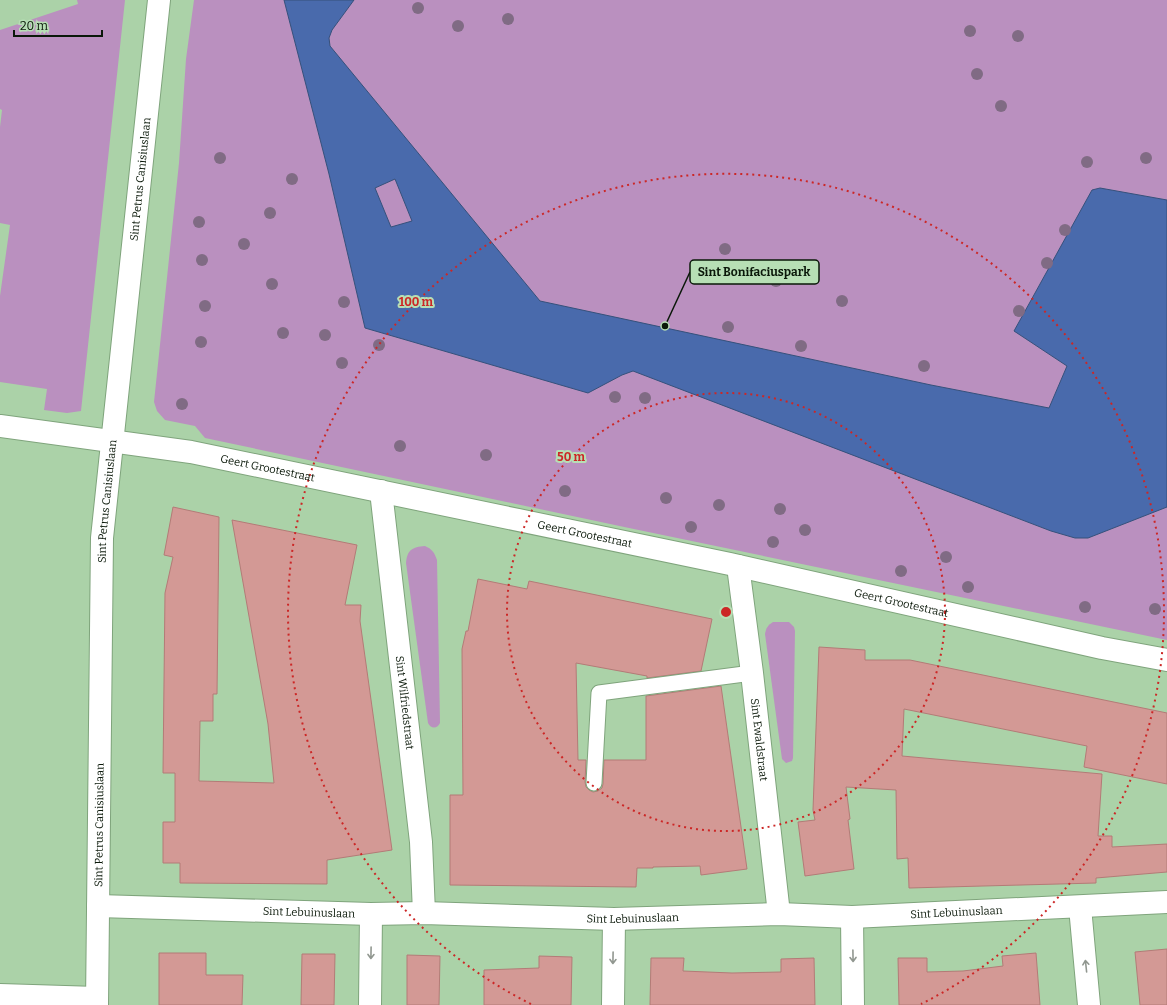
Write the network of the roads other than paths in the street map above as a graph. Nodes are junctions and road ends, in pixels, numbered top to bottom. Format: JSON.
{"nodes":[{"id":1,"x":159,"y":0,"type":"edge"},
{"id":2,"x":0,"y":426,"type":"edge"},
{"id":3,"x":112,"y":441,"type":"junction"},
{"id":4,"x":381,"y":492,"type":"junction"},
{"id":5,"x":738,"y":566,"type":"junction"},
{"id":6,"x":1167,"y":660,"type":"edge"},
{"id":7,"x":752,"y":673,"type":"junction"},
{"id":8,"x":594,"y":783,"type":"dead end"},
{"id":9,"x":1167,"y":902,"type":"edge"},
{"id":10,"x":98,"y":906,"type":"junction"},
{"id":11,"x":1080,"y":907,"type":"junction"},
{"id":12,"x":424,"y":913,"type":"junction"},
{"id":13,"x":372,"y":914,"type":"junction"},
{"id":14,"x":779,"y":914,"type":"junction"},
{"id":15,"x":852,"y":917,"type":"junction"},
{"id":16,"x":614,"y":919,"type":"junction"},
{"id":17,"x":0,"y":995,"type":"edge"},
{"id":18,"x":97,"y":1001,"type":"edge"},
{"id":19,"x":370,"y":1005,"type":"edge"},
{"id":20,"x":612,"y":1005,"type":"edge"},
{"id":21,"x":854,"y":1005,"type":"edge"},
{"id":22,"x":1090,"y":1005,"type":"edge"}],
"edges":[{"from":1,"to":3,"type":"street","name":"Sint Petrus Canisiuslaan"},
{"from":2,"to":3,"type":"street","name":"Geert Grootestraat"},
{"from":3,"to":4,"type":"street","name":"Geert Grootestraat"},
{"from":3,"to":10,"type":"street","name":"Sint Petrus Canisiuslaan"},
{"from":4,"to":5,"type":"street","name":"Geert Grootestraat"},
{"from":4,"to":12,"type":"street","name":"Sint Wilfriedstraat"},
{"from":5,"to":6,"type":"street","name":"Geert Grootestraat"},
{"from":5,"to":7,"type":"street","name":"Sint Ewaldstraat"},
{"from":7,"to":8,"type":"lane"},
{"from":7,"to":14,"type":"street","name":"Sint Ewaldstraat"},
{"from":9,"to":11,"type":"street","name":"Sint Lebuinuslaan"},
{"from":10,"to":13,"type":"street","name":"Sint Lebuinuslaan"},
{"from":10,"to":18,"type":"street","name":"Sint Petrus Canisiuslaan"},
{"from":11,"to":15,"type":"street","name":"Sint Lebuinuslaan"},
{"from":22,"to":11,"type":"street","one_way":true},
{"from":12,"to":13,"type":"street","name":"Sint Lebuinuslaan"},
{"from":12,"to":16,"type":"street","name":"Sint Lebuinuslaan"},
{"from":13,"to":19,"type":"street","one_way":true},
{"from":14,"to":15,"type":"street","name":"Sint Lebuinuslaan"},
{"from":14,"to":16,"type":"street","name":"Sint Lebuinuslaan"},
{"from":15,"to":21,"type":"street","one_way":true},
{"from":16,"to":20,"type":"street","one_way":true},
{"from":17,"to":18,"type":"street"}]}
